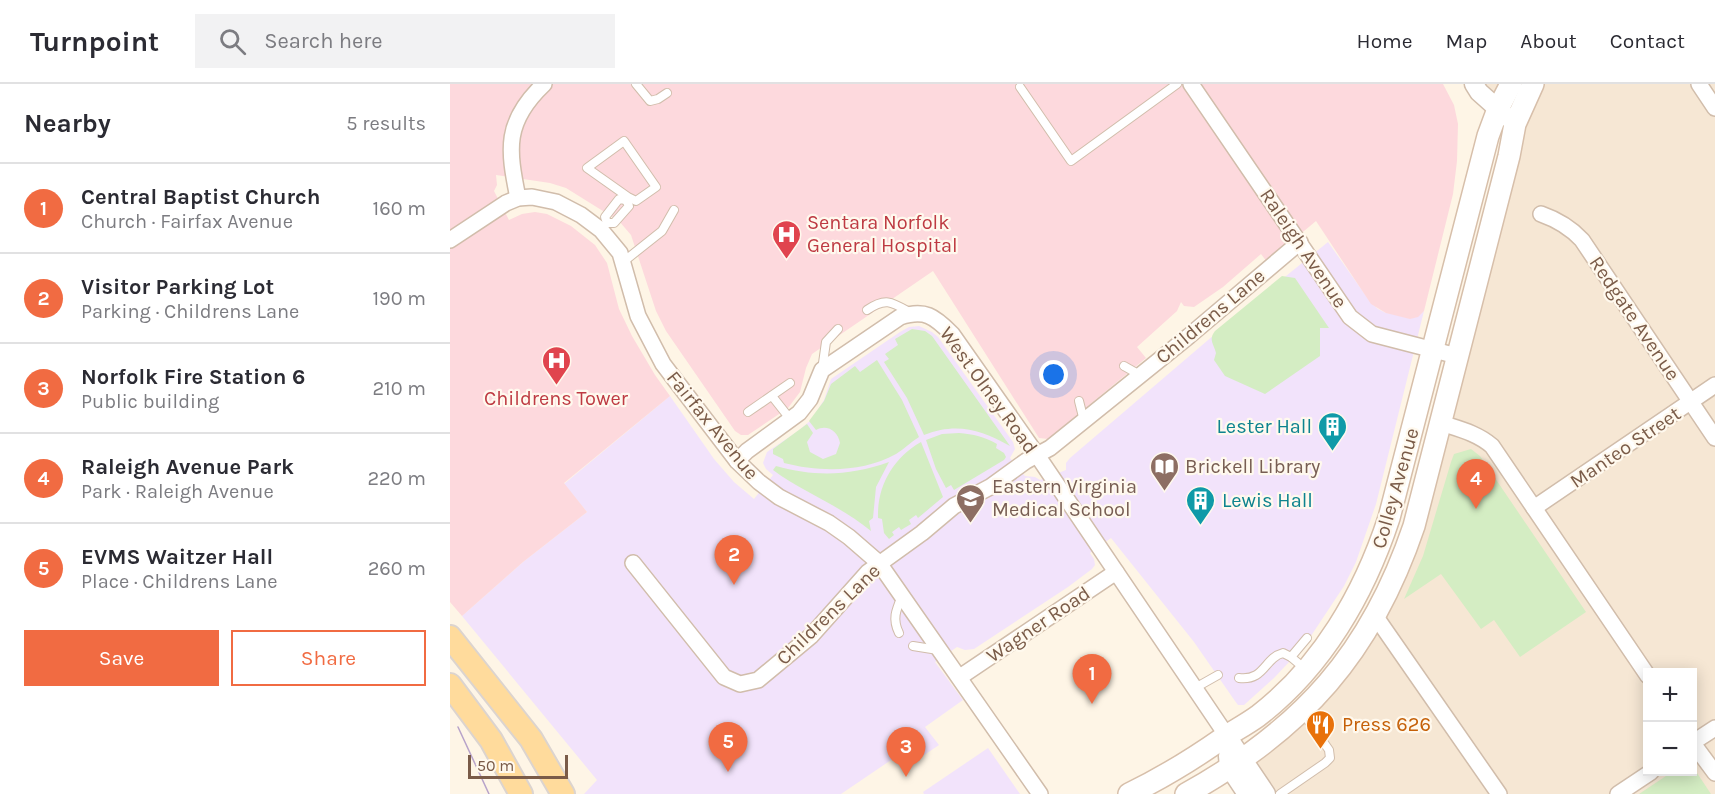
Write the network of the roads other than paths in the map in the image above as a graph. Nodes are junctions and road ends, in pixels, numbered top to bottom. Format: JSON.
{"nodes":[{"id":1,"x":544,"y":84,"type":"edge"},
{"id":2,"x":636,"y":84,"type":"edge"},
{"id":3,"x":1177,"y":84,"type":"edge"},
{"id":4,"x":1191,"y":84,"type":"edge"},
{"id":5,"x":1474,"y":84,"type":"edge"},
{"id":6,"x":1511,"y":84,"type":"edge"},
{"id":7,"x":1533,"y":84,"type":"edge"},
{"id":8,"x":1699,"y":84,"type":"edge"},
{"id":9,"x":1020,"y":87,"type":"dead end"},
{"id":10,"x":668,"y":93,"type":"dead end"},
{"id":11,"x":1715,"y":108,"type":"edge"},
{"id":12,"x":1498,"y":109,"type":"junction"},
{"id":13,"x":1515,"y":124,"type":"junction"},
{"id":14,"x":518,"y":198,"type":"junction"},
{"id":15,"x":627,"y":198,"type":"junction"},
{"id":16,"x":674,"y":210,"type":"dead end"},
{"id":17,"x":1541,"y":214,"type":"dead end"},
{"id":18,"x":604,"y":226,"type":"junction"},
{"id":19,"x":450,"y":240,"type":"edge"},
{"id":20,"x":1300,"y":242,"type":"junction"},
{"id":21,"x":623,"y":262,"type":"junction"},
{"id":22,"x":867,"y":310,"type":"dead end"},
{"id":23,"x":912,"y":313,"type":"junction"},
{"id":24,"x":838,"y":329,"type":"dead end"},
{"id":25,"x":1432,"y":350,"type":"junction"},
{"id":26,"x":1457,"y":356,"type":"junction"},
{"id":27,"x":1124,"y":366,"type":"dead end"},
{"id":28,"x":822,"y":370,"type":"junction"},
{"id":29,"x":1140,"y":375,"type":"junction"},
{"id":30,"x":790,"y":383,"type":"dead end"},
{"id":31,"x":1715,"y":385,"type":"edge"},
{"id":32,"x":772,"y":396,"type":"junction"},
{"id":33,"x":1079,"y":401,"type":"dead end"},
{"id":34,"x":1690,"y":402,"type":"junction"},
{"id":35,"x":748,"y":412,"type":"dead end"},
{"id":36,"x":790,"y":420,"type":"junction"},
{"id":37,"x":1084,"y":421,"type":"junction"},
{"id":38,"x":1440,"y":423,"type":"junction"},
{"id":39,"x":1715,"y":438,"type":"edge"},
{"id":40,"x":1037,"y":455,"type":"junction"},
{"id":41,"x":737,"y":461,"type":"junction"},
{"id":42,"x":1534,"y":508,"type":"junction"},
{"id":43,"x":633,"y":563,"type":"dead end"},
{"id":44,"x":879,"y":563,"type":"junction"},
{"id":45,"x":1116,"y":572,"type":"junction"},
{"id":46,"x":903,"y":595,"type":"junction"},
{"id":47,"x":1376,"y":616,"type":"junction"},
{"id":48,"x":899,"y":633,"type":"dead end"},
{"id":49,"x":450,"y":638,"type":"edge"},
{"id":50,"x":1307,"y":638,"type":"dead end"},
{"id":51,"x":913,"y":646,"type":"dead end"},
{"id":52,"x":941,"y":650,"type":"junction"},
{"id":53,"x":1298,"y":663,"type":"junction"},
{"id":54,"x":1643,"y":670,"type":"edge"},
{"id":55,"x":1218,"y":675,"type":"dead end"},
{"id":56,"x":960,"y":677,"type":"junction"},
{"id":57,"x":1239,"y":678,"type":"dead end"},
{"id":58,"x":450,"y":685,"type":"edge"},
{"id":59,"x":1195,"y":688,"type":"junction"},
{"id":60,"x":1302,"y":711,"type":"junction"},
{"id":61,"x":1715,"y":728,"type":"edge"},
{"id":62,"x":1227,"y":736,"type":"junction"},
{"id":63,"x":1697,"y":740,"type":"edge"},
{"id":64,"x":1697,"y":748,"type":"edge"},
{"id":65,"x":1236,"y":762,"type":"junction"},
{"id":66,"x":1715,"y":773,"type":"edge"},
{"id":67,"x":1644,"y":776,"type":"edge"},
{"id":68,"x":521,"y":794,"type":"edge"},
{"id":69,"x":563,"y":794,"type":"edge"},
{"id":70,"x":1040,"y":794,"type":"edge"},
{"id":71,"x":1129,"y":794,"type":"edge"},
{"id":72,"x":1186,"y":794,"type":"edge"},
{"id":73,"x":1247,"y":794,"type":"edge"},
{"id":74,"x":1266,"y":794,"type":"edge"},
{"id":75,"x":1280,"y":794,"type":"edge"},
{"id":76,"x":1499,"y":794,"type":"edge"},
{"id":77,"x":1618,"y":794,"type":"edge"}],
"edges":[{"from":1,"to":14,"type":"street"},
{"from":2,"to":10,"type":"lane"},
{"from":3,"to":9,"type":"lane"},
{"from":4,"to":20,"type":"street","name":"Raleigh Avenue"},
{"from":5,"to":12,"type":"street"},
{"from":6,"to":12,"type":"main road","name":"Colley Avenue"},
{"from":7,"to":13,"type":"main road","name":"Colley Avenue"},
{"from":8,"to":11,"type":"street"},
{"from":12,"to":13,"type":"street"},
{"from":12,"to":25,"type":"main road","name":"Colley Avenue"},
{"from":13,"to":26,"type":"main road","name":"Colley Avenue"},
{"from":14,"to":18,"type":"street","name":"Fairfax Avenue"},
{"from":14,"to":19,"type":"street"},
{"from":15,"to":15,"type":"lane"},
{"from":15,"to":18,"type":"lane"},
{"from":15,"to":18,"type":"lane"},
{"from":16,"to":21,"type":"lane"},
{"from":17,"to":34,"type":"street","name":"Redgate Avenue"},
{"from":18,"to":21,"type":"street","name":"Fairfax Avenue"},
{"from":20,"to":25,"type":"street","name":"Raleigh Avenue"},
{"from":20,"to":29,"type":"street","name":"Childrens Lane"},
{"from":21,"to":41,"type":"street","name":"Fairfax Avenue"},
{"from":22,"to":23,"type":"lane"},
{"from":23,"to":28,"type":"street"},
{"from":23,"to":40,"type":"street","name":"West Olney Road"},
{"from":24,"to":28,"type":"lane"},
{"from":25,"to":26,"type":"street","name":"Raleigh Avenue"},
{"from":25,"to":53,"type":"main road","name":"Colley Avenue"},
{"from":26,"to":38,"type":"main road","name":"Colley Avenue"},
{"from":27,"to":29,"type":"lane"},
{"from":28,"to":36,"type":"street"},
{"from":29,"to":37,"type":"street","name":"Childrens Lane"},
{"from":30,"to":32,"type":"lane"},
{"from":31,"to":34,"type":"street","name":"Manteo Street"},
{"from":32,"to":35,"type":"lane"},
{"from":32,"to":36,"type":"lane"},
{"from":33,"to":37,"type":"lane"},
{"from":34,"to":39,"type":"street","name":"Redgate Avenue"},
{"from":34,"to":42,"type":"street","name":"Manteo Street"},
{"from":36,"to":41,"type":"street"},
{"from":37,"to":40,"type":"street","name":"Childrens Lane"},
{"from":38,"to":42,"type":"street"},
{"from":38,"to":47,"type":"main road","name":"Colley Avenue"},
{"from":40,"to":44,"type":"street","name":"Childrens Lane"},
{"from":40,"to":45,"type":"street","name":"West Olney Road"},
{"from":41,"to":44,"type":"street","name":"Fairfax Avenue"},
{"from":42,"to":54,"type":"street"},
{"from":43,"to":44,"type":"street","name":"Childrens Lane"},
{"from":44,"to":46,"type":"street","name":"Fairfax Avenue"},
{"from":45,"to":56,"type":"street","name":"Wagner Road"},
{"from":45,"to":59,"type":"street","name":"West Olney Road"},
{"from":46,"to":48,"type":"lane"},
{"from":46,"to":52,"type":"street","name":"Fairfax Avenue"},
{"from":47,"to":60,"type":"main road","name":"Colley Avenue"},
{"from":47,"to":76,"type":"street"},
{"from":49,"to":69,"type":"main road"},
{"from":50,"to":53,"type":"lane"},
{"from":51,"to":52,"type":"lane"},
{"from":52,"to":56,"type":"street","name":"Fairfax Avenue"},
{"from":53,"to":57,"type":"lane"},
{"from":53,"to":62,"type":"main road","name":"Colley Avenue"},
{"from":55,"to":59,"type":"lane"},
{"from":56,"to":70,"type":"street","name":"Fairfax Avenue"},
{"from":58,"to":68,"type":"main road"},
{"from":59,"to":62,"type":"street","name":"West Olney Road"},
{"from":60,"to":65,"type":"main road","name":"Colley Avenue"},
{"from":60,"to":75,"type":"lane"},
{"from":61,"to":63,"type":"street"},
{"from":62,"to":65,"type":"street","name":"West Olney Road"},
{"from":62,"to":71,"type":"main road","name":"Colley Avenue"},
{"from":64,"to":66,"type":"street"},
{"from":65,"to":72,"type":"main road","name":"Colley Avenue"},
{"from":65,"to":73,"type":"street","name":"West Olney Road"},
{"from":65,"to":74,"type":"street","name":"West Olney Road"},
{"from":67,"to":77,"type":"street"}]}
